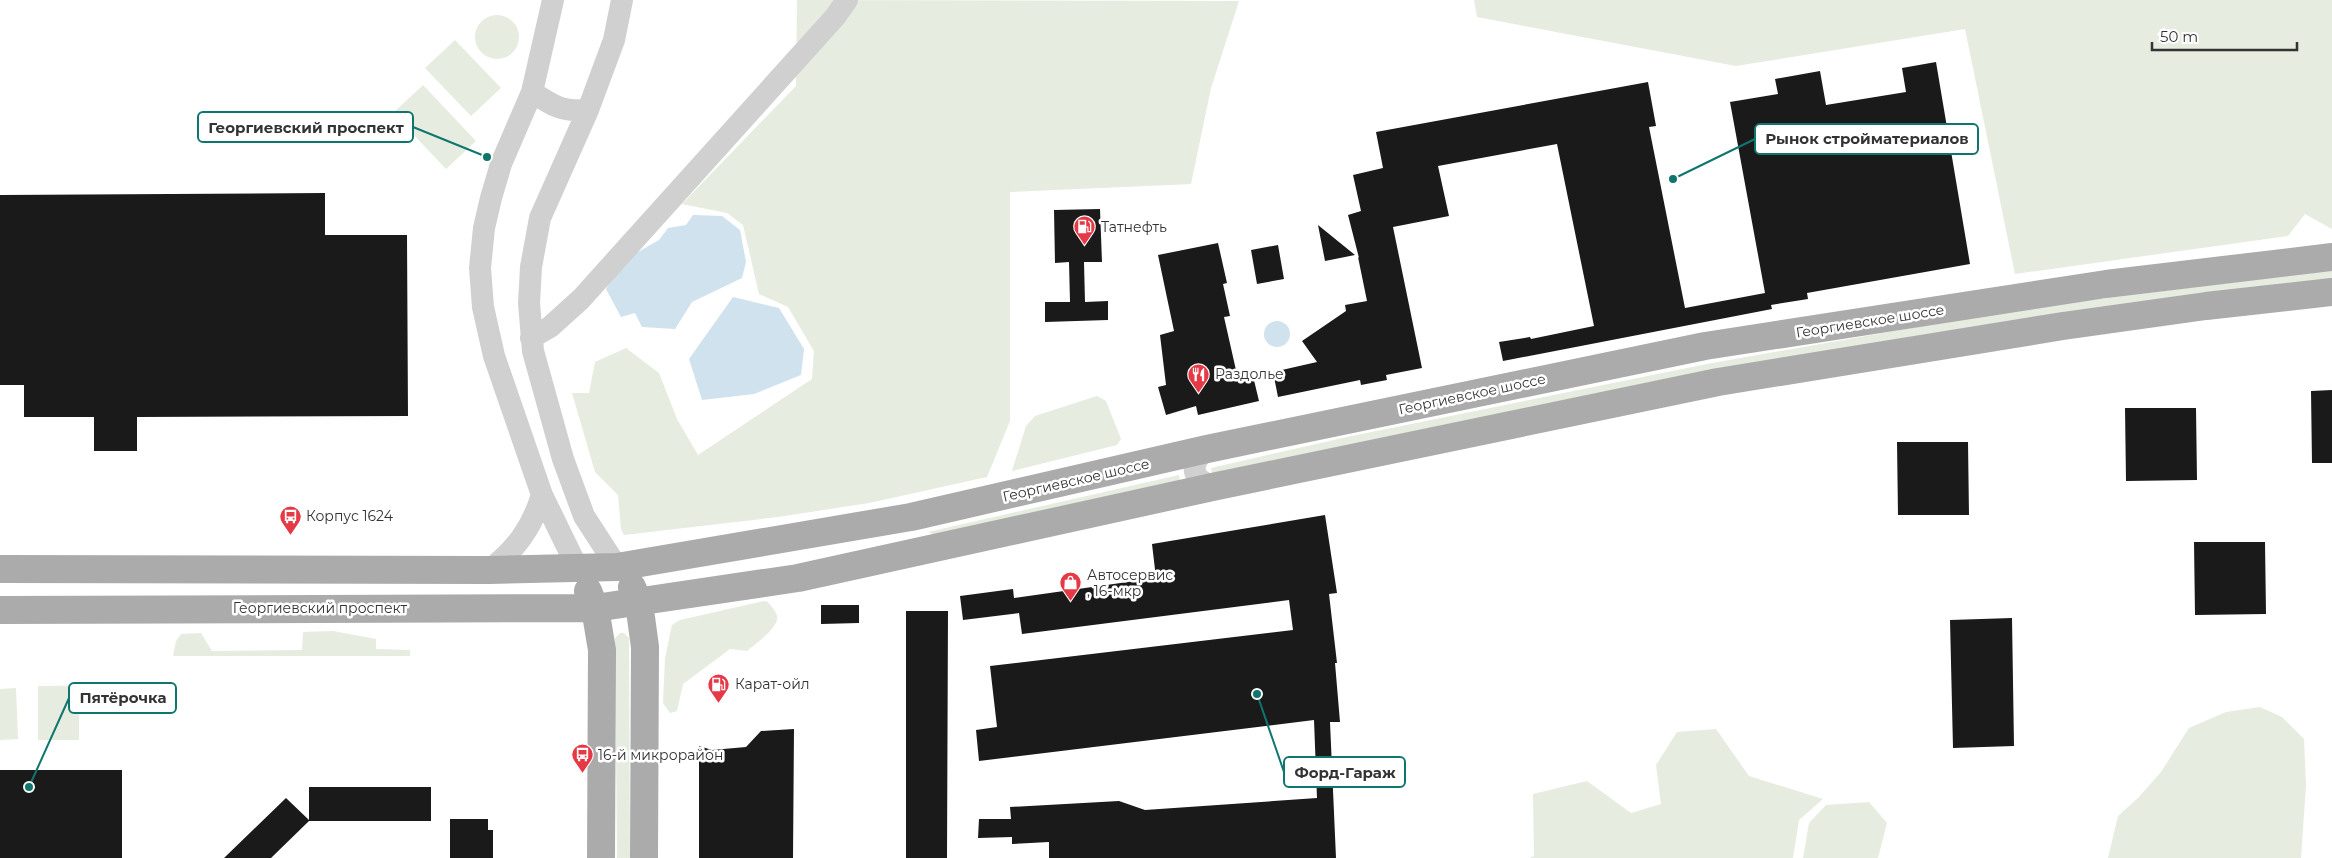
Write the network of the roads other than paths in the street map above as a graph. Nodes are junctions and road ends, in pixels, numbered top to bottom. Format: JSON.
{"nodes":[{"id":1,"x":553,"y":0,"type":"edge"},
{"id":2,"x":622,"y":0,"type":"edge"},
{"id":3,"x":847,"y":0,"type":"edge"},
{"id":4,"x":532,"y":92,"type":"junction"},
{"id":5,"x":588,"y":110,"type":"junction"},
{"id":6,"x":2332,"y":258,"type":"edge"},
{"id":7,"x":2332,"y":292,"type":"edge"},
{"id":8,"x":531,"y":338,"type":"junction"},
{"id":9,"x":1206,"y":449,"type":"junction"},
{"id":10,"x":1217,"y":486,"type":"junction"},
{"id":11,"x":542,"y":495,"type":"junction"},
{"id":12,"x":617,"y":567,"type":"junction"},
{"id":13,"x":578,"y":569,"type":"junction"},
{"id":14,"x":0,"y":570,"type":"edge"},
{"id":15,"x":489,"y":570,"type":"junction"},
{"id":16,"x":639,"y":603,"type":"junction"},
{"id":17,"x":595,"y":608,"type":"junction"},
{"id":18,"x":0,"y":610,"type":"edge"},
{"id":19,"x":601,"y":858,"type":"edge"},
{"id":20,"x":644,"y":858,"type":"edge"}],
"edges":[{"from":1,"to":4,"type":"street"},
{"from":2,"to":5,"type":"street"},
{"from":3,"to":8,"type":"street"},
{"from":4,"to":5,"type":"street"},
{"from":4,"to":11,"type":"street"},
{"from":5,"to":8,"type":"street"},
{"from":6,"to":9,"type":"main road","name":"Георгиевское шоссе"},
{"from":7,"to":10,"type":"main road"},
{"from":8,"to":12,"type":"street"},
{"from":9,"to":10,"type":"street"},
{"from":9,"to":12,"type":"main road","name":"Георгиевское шоссе"},
{"from":10,"to":16,"type":"main road"},
{"from":11,"to":13,"type":"street"},
{"from":11,"to":15,"type":"street"},
{"from":12,"to":13,"type":"main road"},
{"from":12,"to":16,"type":"main road"},
{"from":13,"to":15,"type":"main road"},
{"from":13,"to":17,"type":"main road"},
{"from":14,"to":15,"type":"main road"},
{"from":16,"to":17,"type":"main road","name":"Георгиевский проспект"},
{"from":16,"to":20,"type":"main road"},
{"from":17,"to":18,"type":"main road","name":"Георгиевский проспект"},
{"from":17,"to":19,"type":"main road"}]}
